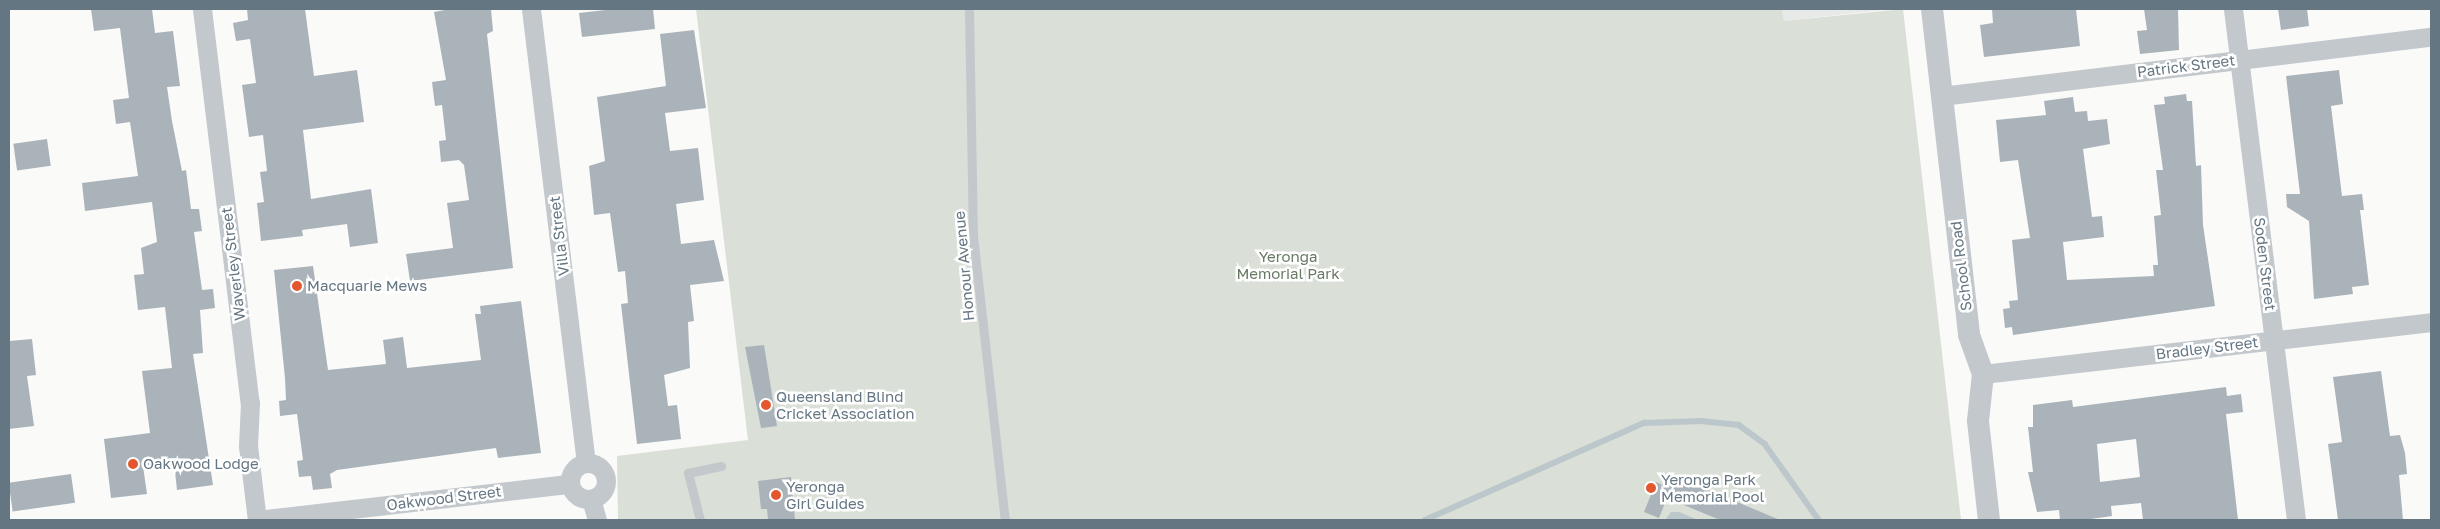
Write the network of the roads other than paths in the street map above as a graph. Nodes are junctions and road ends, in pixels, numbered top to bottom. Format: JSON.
{"nodes":[{"id":1,"x":202,"y":9,"type":"edge"},
{"id":2,"x":531,"y":9,"type":"edge"},
{"id":3,"x":969,"y":9,"type":"edge"},
{"id":4,"x":1932,"y":9,"type":"edge"},
{"id":5,"x":2233,"y":9,"type":"edge"},
{"id":6,"x":2431,"y":38,"type":"edge"},
{"id":7,"x":2239,"y":60,"type":"junction"},
{"id":8,"x":1941,"y":96,"type":"junction"},
{"id":9,"x":2431,"y":322,"type":"edge"},
{"id":10,"x":2274,"y":340,"type":"junction"},
{"id":11,"x":1982,"y":374,"type":"junction"},
{"id":12,"x":586,"y":463,"type":"junction"},
{"id":13,"x":721,"y":466,"type":"dead end"},
{"id":14,"x":570,"y":484,"type":"junction"},
{"id":15,"x":592,"y":499,"type":"junction"},
{"id":16,"x":257,"y":520,"type":"edge"},
{"id":17,"x":597,"y":520,"type":"edge"},
{"id":18,"x":700,"y":520,"type":"edge"},
{"id":19,"x":1005,"y":520,"type":"edge"},
{"id":20,"x":1989,"y":520,"type":"edge"},
{"id":21,"x":2296,"y":520,"type":"edge"}],
"edges":[{"from":1,"to":16,"type":"street","name":"Waverley Street"},
{"from":2,"to":12,"type":"street","name":"Villa Street"},
{"from":3,"to":19,"type":"lane","name":"Honour Avenue"},
{"from":4,"to":8,"type":"street","name":"School Road"},
{"from":5,"to":7,"type":"street","name":"Soden Street"},
{"from":6,"to":7,"type":"street","name":"Patrick Street"},
{"from":7,"to":8,"type":"street","name":"Patrick Street"},
{"from":7,"to":10,"type":"street","name":"Soden Street"},
{"from":8,"to":11,"type":"street","name":"School Road"},
{"from":9,"to":10,"type":"street","name":"Bradley Street"},
{"from":10,"to":11,"type":"street","name":"Bradley Street"},
{"from":10,"to":21,"type":"street","name":"Soden Street"},
{"from":11,"to":20,"type":"street","name":"School Road"},
{"from":12,"to":14,"type":"street"},
{"from":12,"to":15,"type":"street"},
{"from":13,"to":18,"type":"lane"},
{"from":14,"to":15,"type":"street"},
{"from":14,"to":16,"type":"street","name":"Oakwood Street"},
{"from":15,"to":17,"type":"street"}]}
